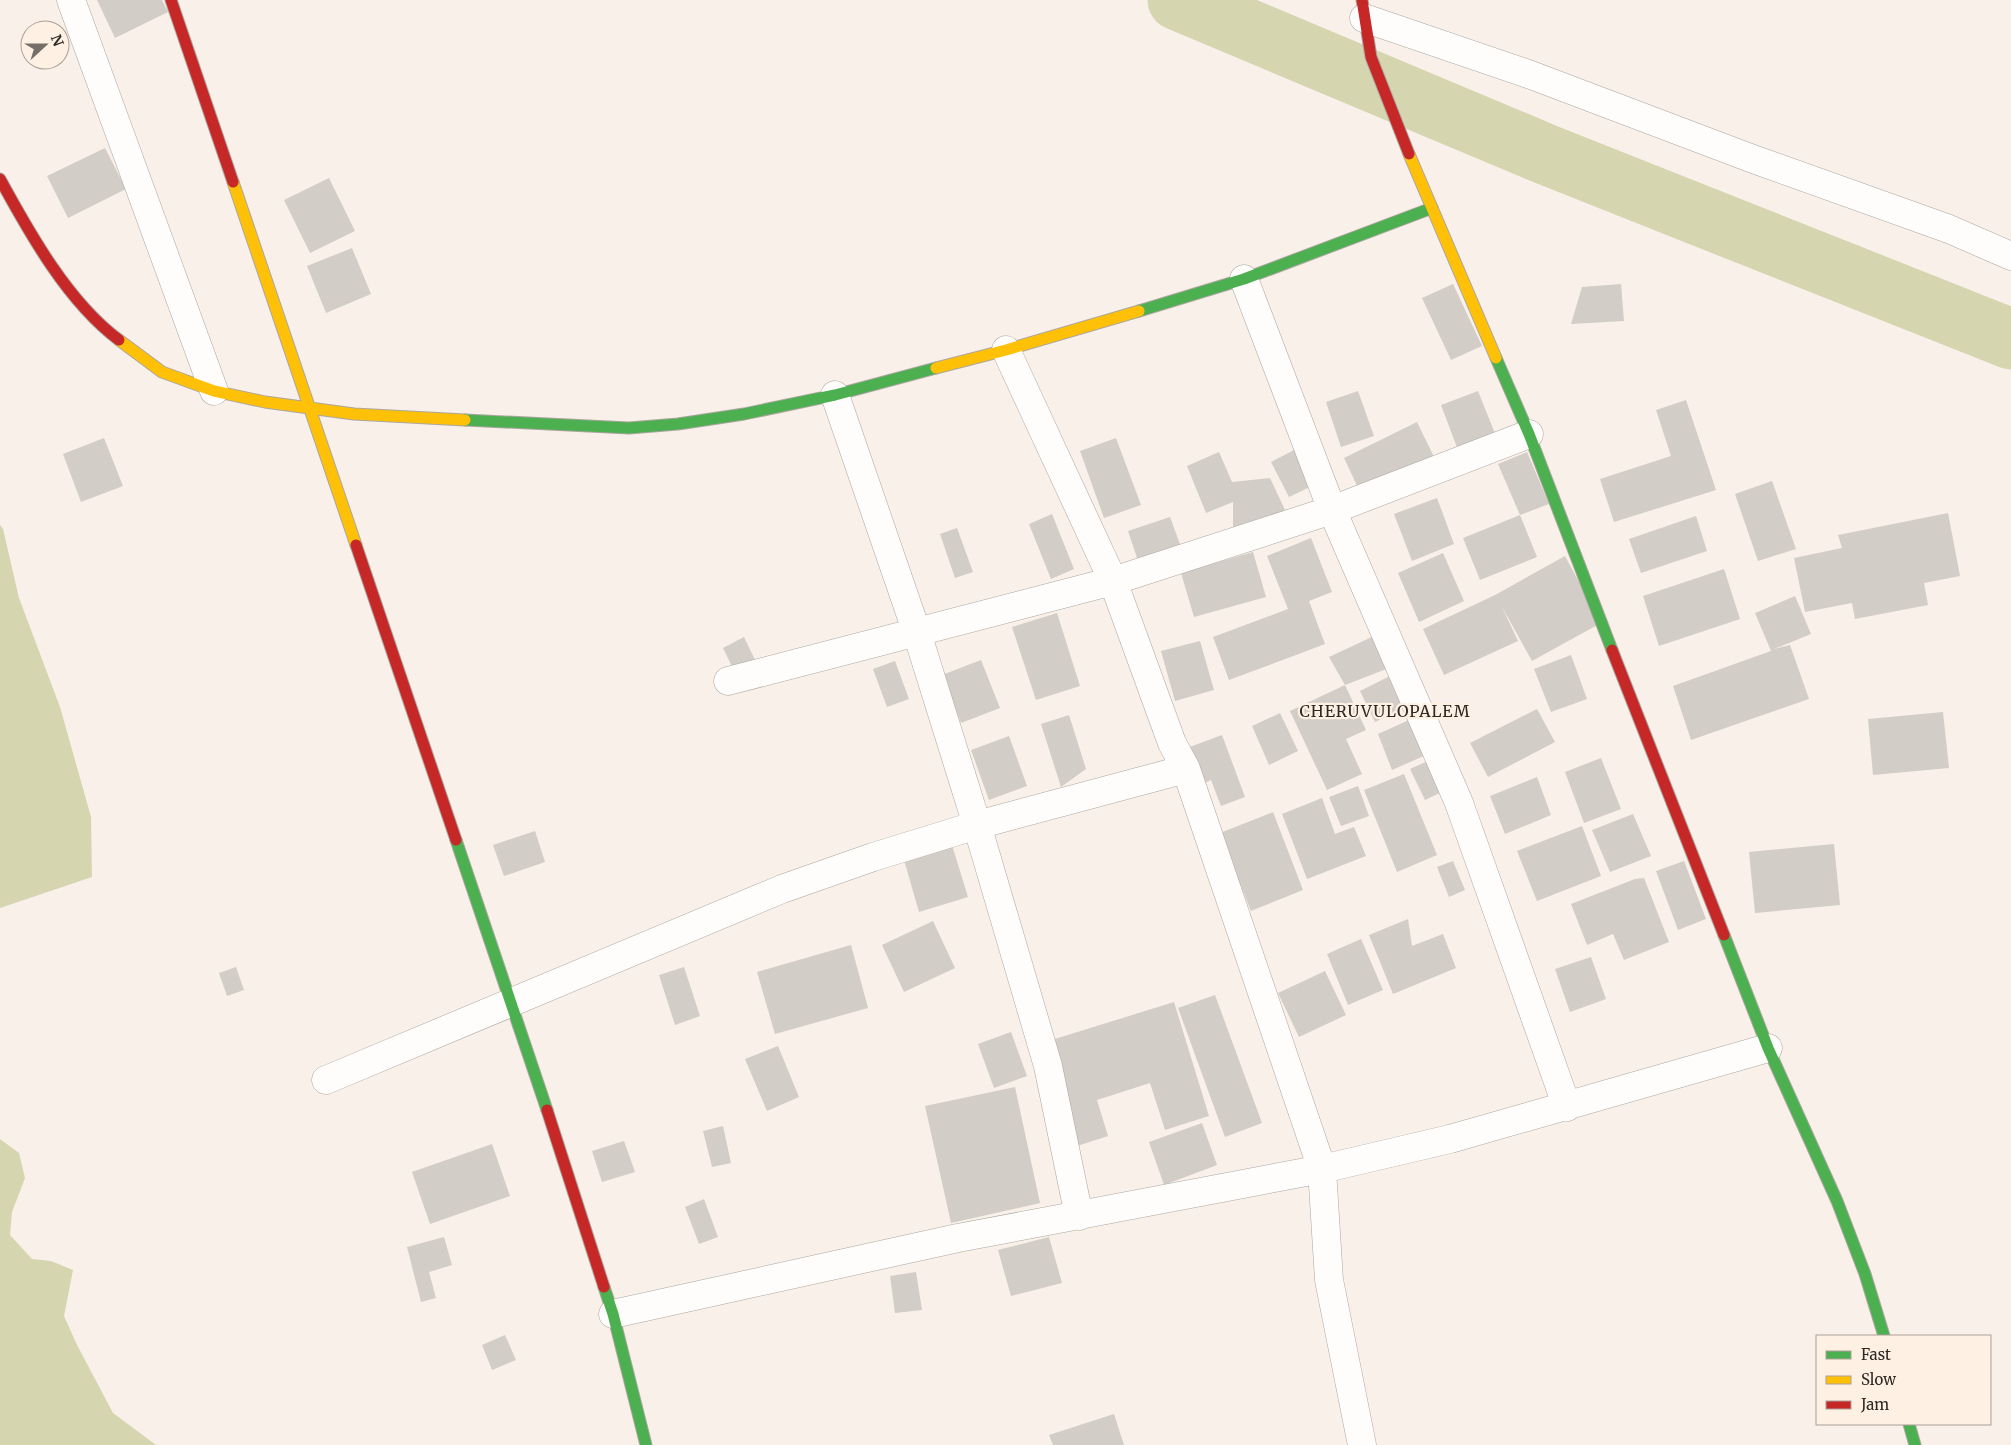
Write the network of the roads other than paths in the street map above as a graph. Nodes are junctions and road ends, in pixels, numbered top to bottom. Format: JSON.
{"nodes":[{"id":1,"x":71,"y":0,"type":"edge"},
{"id":2,"x":171,"y":0,"type":"edge"},
{"id":3,"x":1363,"y":9,"type":"edge"},
{"id":4,"x":0,"y":179,"type":"edge"},
{"id":5,"x":1432,"y":208,"type":"junction"},
{"id":6,"x":2011,"y":256,"type":"edge"},
{"id":7,"x":1244,"y":280,"type":"junction"},
{"id":8,"x":1006,"y":350,"type":"junction"},
{"id":9,"x":214,"y":391,"type":"junction"},
{"id":10,"x":835,"y":395,"type":"junction"},
{"id":11,"x":311,"y":409,"type":"junction"},
{"id":12,"x":1529,"y":434,"type":"junction"},
{"id":13,"x":1332,"y":510,"type":"junction"},
{"id":14,"x":1113,"y":581,"type":"junction"},
{"id":15,"x":917,"y":633,"type":"junction"},
{"id":16,"x":728,"y":681,"type":"dead end"},
{"id":17,"x":1186,"y":769,"type":"junction"},
{"id":18,"x":977,"y":826,"type":"junction"},
{"id":19,"x":512,"y":1003,"type":"junction"},
{"id":20,"x":1768,"y":1048,"type":"junction"},
{"id":21,"x":326,"y":1080,"type":"dead end"},
{"id":22,"x":1567,"y":1107,"type":"junction"},
{"id":23,"x":1322,"y":1169,"type":"junction"},
{"id":24,"x":1079,"y":1216,"type":"junction"},
{"id":25,"x":613,"y":1314,"type":"junction"},
{"id":26,"x":1884,"y":1335,"type":"edge"},
{"id":27,"x":1909,"y":1425,"type":"edge"},
{"id":28,"x":646,"y":1445,"type":"edge"},
{"id":29,"x":1362,"y":1445,"type":"edge"},
{"id":30,"x":1914,"y":1445,"type":"edge"}],
"edges":[{"from":1,"to":9,"type":"street"},
{"from":2,"to":11,"type":"street"},
{"from":3,"to":5,"type":"street"},
{"from":3,"to":6,"type":"street"},
{"from":4,"to":9,"type":"street"},
{"from":5,"to":7,"type":"street"},
{"from":5,"to":12,"type":"street"},
{"from":7,"to":8,"type":"street"},
{"from":7,"to":13,"type":"street"},
{"from":8,"to":10,"type":"street"},
{"from":8,"to":14,"type":"street"},
{"from":9,"to":11,"type":"street"},
{"from":10,"to":11,"type":"street"},
{"from":10,"to":15,"type":"street"},
{"from":11,"to":19,"type":"street"},
{"from":12,"to":13,"type":"street"},
{"from":12,"to":20,"type":"street"},
{"from":13,"to":14,"type":"street"},
{"from":13,"to":22,"type":"street"},
{"from":14,"to":15,"type":"street"},
{"from":14,"to":17,"type":"street"},
{"from":15,"to":16,"type":"street"},
{"from":15,"to":18,"type":"street"},
{"from":17,"to":18,"type":"street"},
{"from":17,"to":23,"type":"street"},
{"from":18,"to":19,"type":"street"},
{"from":18,"to":24,"type":"street"},
{"from":19,"to":21,"type":"street"},
{"from":19,"to":25,"type":"street"},
{"from":20,"to":22,"type":"street"},
{"from":20,"to":26,"type":"street"},
{"from":22,"to":23,"type":"street"},
{"from":23,"to":24,"type":"street"},
{"from":23,"to":29,"type":"street"},
{"from":24,"to":25,"type":"street"},
{"from":25,"to":28,"type":"street"},
{"from":27,"to":30,"type":"street"}]}
